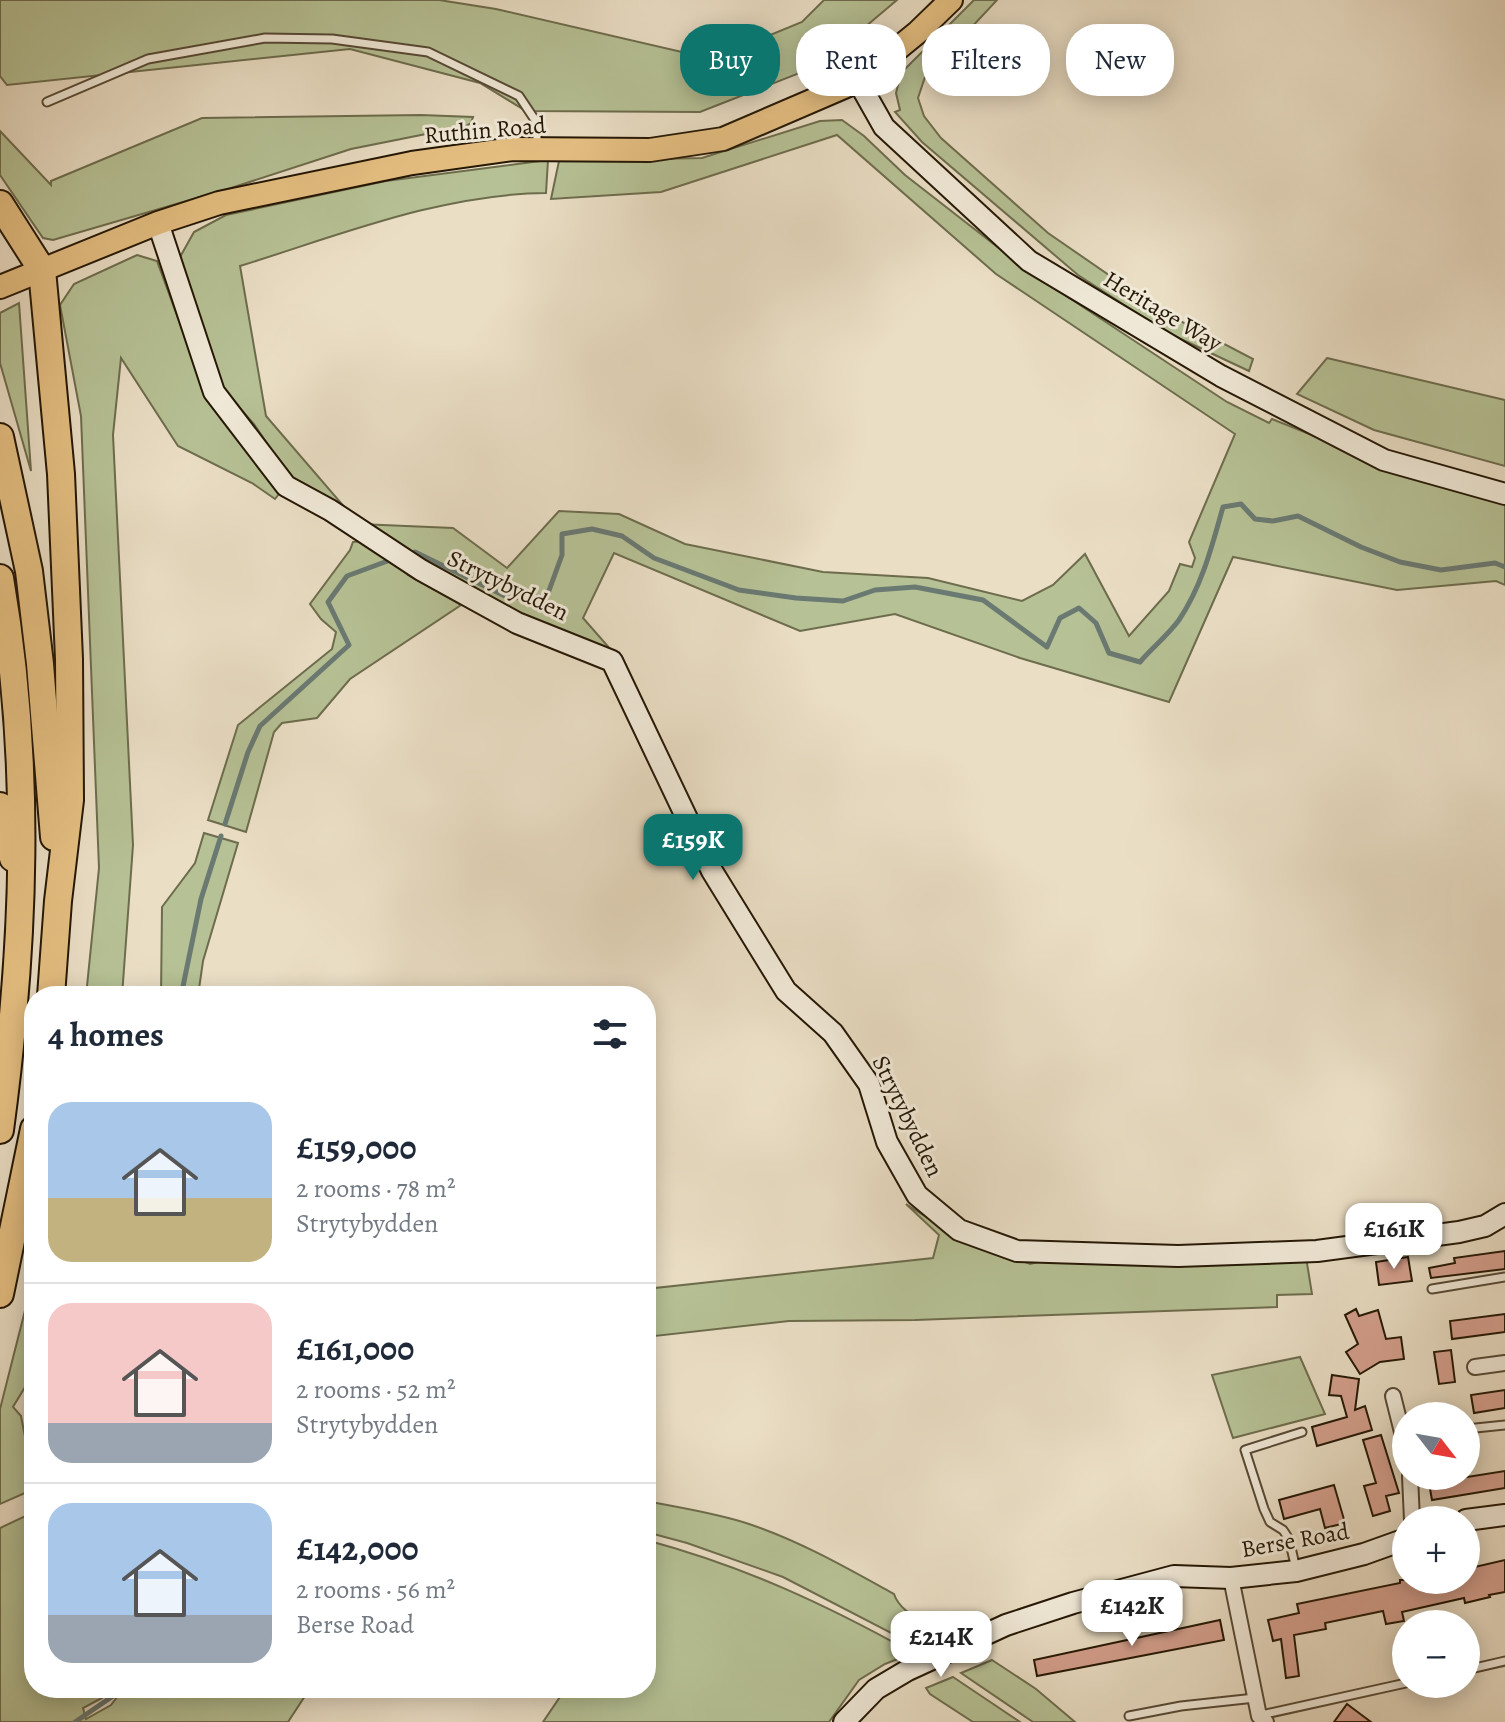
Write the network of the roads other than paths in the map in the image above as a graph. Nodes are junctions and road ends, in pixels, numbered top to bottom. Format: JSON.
{"nodes":[{"id":1,"x":951,"y":0,"type":"edge"},
{"id":2,"x":906,"y":42,"type":"edge"},
{"id":3,"x":823,"y":96,"type":"edge"},
{"id":4,"x":866,"y":96,"type":"edge"},
{"id":5,"x":47,"y":102,"type":"dead end"},
{"id":6,"x":538,"y":149,"type":"junction"},
{"id":7,"x":0,"y":204,"type":"edge"},
{"id":8,"x":158,"y":223,"type":"junction"},
{"id":9,"x":42,"y":270,"type":"junction"},
{"id":10,"x":0,"y":287,"type":"edge"},
{"id":11,"x":0,"y":437,"type":"edge"},
{"id":12,"x":1505,"y":494,"type":"edge"},
{"id":13,"x":0,"y":578,"type":"edge"},
{"id":14,"x":0,"y":806,"type":"edge"},
{"id":15,"x":21,"y":892,"type":"junction"},
{"id":16,"x":58,"y":901,"type":"junction"},
{"id":17,"x":52,"y":986,"type":"edge"},
{"id":18,"x":0,"y":1130,"type":"edge"},
{"id":19,"x":24,"y":1178,"type":"edge"},
{"id":20,"x":1505,"y":1214,"type":"edge"},
{"id":21,"x":1505,"y":1277,"type":"edge"},
{"id":22,"x":1432,"y":1289,"type":"dead end"},
{"id":23,"x":0,"y":1294,"type":"edge"},
{"id":24,"x":1505,"y":1363,"type":"edge"},
{"id":25,"x":1475,"y":1367,"type":"dead end"},
{"id":26,"x":1393,"y":1396,"type":"dead end"},
{"id":27,"x":1394,"y":1402,"type":"edge"},
{"id":28,"x":1505,"y":1425,"type":"edge"},
{"id":29,"x":1480,"y":1428,"type":"edge"},
{"id":30,"x":1302,"y":1432,"type":"dead end"},
{"id":31,"x":1505,"y":1515,"type":"edge"},
{"id":32,"x":1480,"y":1518,"type":"edge"},
{"id":33,"x":1392,"y":1544,"type":"edge"},
{"id":34,"x":1296,"y":1571,"type":"junction"},
{"id":35,"x":1231,"y":1578,"type":"junction"},
{"id":36,"x":1505,"y":1661,"type":"edge"},
{"id":37,"x":1480,"y":1667,"type":"edge"},
{"id":38,"x":1392,"y":1687,"type":"edge"},
{"id":39,"x":1255,"y":1698,"type":"junction"},
{"id":40,"x":1129,"y":1716,"type":"dead end"},
{"id":41,"x":1263,"y":1719,"type":"edge"},
{"id":42,"x":844,"y":1722,"type":"edge"}],
"edges":[{"from":1,"to":2,"type":"main road","name":"Ruthin Road"},
{"from":3,"to":6,"type":"main road","name":"Ruthin Road"},
{"from":4,"to":12,"type":"street","name":"Heritage Way"},
{"from":5,"to":6,"type":"lane"},
{"from":6,"to":8,"type":"main road","name":"Ruthin Road"},
{"from":7,"to":9,"type":"highway"},
{"from":8,"to":9,"type":"main road","name":"Ruthin Road"},
{"from":8,"to":20,"type":"street","name":"Strytybydden"},
{"from":9,"to":10,"type":"main road","name":"Ruthin Road"},
{"from":9,"to":16,"type":"highway"},
{"from":11,"to":16,"type":"highway"},
{"from":13,"to":15,"type":"highway"},
{"from":14,"to":15,"type":"highway"},
{"from":15,"to":18,"type":"highway"},
{"from":16,"to":17,"type":"highway"},
{"from":19,"to":23,"type":"highway"},
{"from":21,"to":22,"type":"lane"},
{"from":24,"to":25,"type":"street"},
{"from":26,"to":27,"type":"street"},
{"from":28,"to":29,"type":"lane"},
{"from":30,"to":34,"type":"lane"},
{"from":31,"to":32,"type":"street"},
{"from":33,"to":34,"type":"street","name":"Berse Road"},
{"from":34,"to":35,"type":"street","name":"Berse Road"},
{"from":35,"to":39,"type":"street"},
{"from":35,"to":42,"type":"street","name":"Berse Road"},
{"from":36,"to":37,"type":"lane"},
{"from":38,"to":41,"type":"lane"},
{"from":39,"to":40,"type":"lane"},
{"from":39,"to":41,"type":"street"}]}
